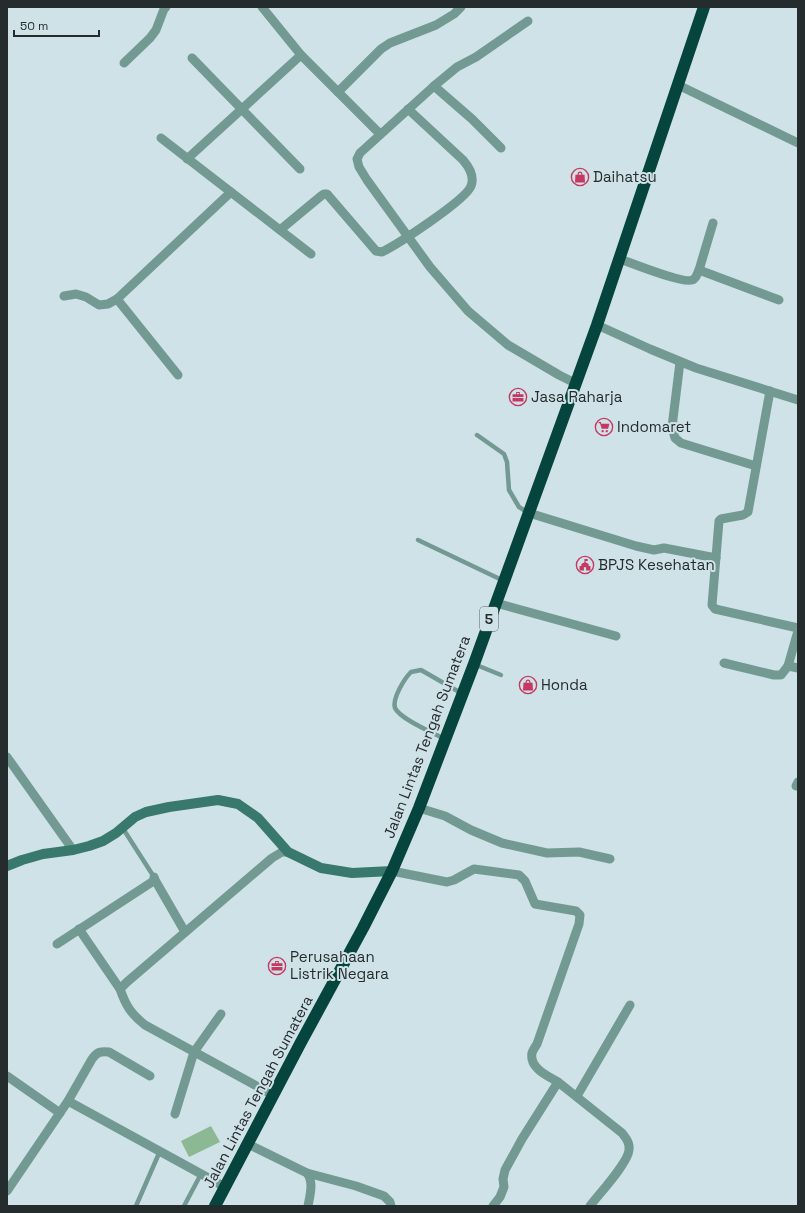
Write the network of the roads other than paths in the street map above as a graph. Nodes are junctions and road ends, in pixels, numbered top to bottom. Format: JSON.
{"nodes":[{"id":1,"x":166,"y":7,"type":"edge"},
{"id":2,"x":262,"y":7,"type":"edge"},
{"id":3,"x":461,"y":7,"type":"edge"},
{"id":4,"x":701,"y":9,"type":"edge"},
{"id":5,"x":528,"y":21,"type":"dead end"},
{"id":6,"x":301,"y":55,"type":"junction"},
{"id":7,"x":192,"y":58,"type":"dead end"},
{"id":8,"x":124,"y":63,"type":"dead end"},
{"id":9,"x":678,"y":85,"type":"junction"},
{"id":10,"x":434,"y":86,"type":"junction"},
{"id":11,"x":338,"y":92,"type":"junction"},
{"id":12,"x":240,"y":109,"type":"junction"},
{"id":13,"x":408,"y":109,"type":"junction"},
{"id":14,"x":380,"y":134,"type":"junction"},
{"id":15,"x":161,"y":138,"type":"dead end"},
{"id":16,"x":798,"y":143,"type":"edge"},
{"id":17,"x":501,"y":148,"type":"dead end"},
{"id":18,"x":187,"y":159,"type":"junction"},
{"id":19,"x":300,"y":170,"type":"dead end"},
{"id":20,"x":231,"y":192,"type":"junction"},
{"id":21,"x":713,"y":224,"type":"dead end"},
{"id":22,"x":280,"y":230,"type":"junction"},
{"id":23,"x":408,"y":237,"type":"junction"},
{"id":24,"x":311,"y":254,"type":"dead end"},
{"id":25,"x":620,"y":259,"type":"junction"},
{"id":26,"x":699,"y":270,"type":"junction"},
{"id":27,"x":64,"y":296,"type":"dead end"},
{"id":28,"x":117,"y":299,"type":"junction"},
{"id":29,"x":779,"y":300,"type":"dead end"},
{"id":30,"x":598,"y":325,"type":"junction"},
{"id":31,"x":680,"y":362,"type":"junction"},
{"id":32,"x":178,"y":375,"type":"dead end"},
{"id":33,"x":575,"y":383,"type":"junction"},
{"id":34,"x":770,"y":391,"type":"junction"},
{"id":35,"x":798,"y":400,"type":"edge"},
{"id":36,"x":477,"y":435,"type":"dead end"},
{"id":37,"x":756,"y":466,"type":"junction"},
{"id":38,"x":529,"y":513,"type":"junction"},
{"id":39,"x":418,"y":540,"type":"dead end"},
{"id":40,"x":716,"y":558,"type":"junction"},
{"id":41,"x":504,"y":581,"type":"junction"},
{"id":42,"x":496,"y":603,"type":"junction"},
{"id":43,"x":798,"y":628,"type":"edge"},
{"id":44,"x":798,"y":631,"type":"edge"},
{"id":45,"x":616,"y":636,"type":"dead end"},
{"id":46,"x":724,"y":663,"type":"dead end"},
{"id":47,"x":474,"y":664,"type":"junction"},
{"id":48,"x":788,"y":666,"type":"junction"},
{"id":49,"x":798,"y":668,"type":"edge"},
{"id":50,"x":501,"y":675,"type":"dead end"},
{"id":51,"x":462,"y":694,"type":"junction"},
{"id":52,"x":445,"y":739,"type":"junction"},
{"id":53,"x":7,"y":757,"type":"edge"},
{"id":54,"x":419,"y":808,"type":"junction"},
{"id":55,"x":122,"y":827,"type":"junction"},
{"id":56,"x":73,"y":850,"type":"junction"},
{"id":57,"x":288,"y":852,"type":"junction"},
{"id":58,"x":610,"y":858,"type":"dead end"},
{"id":59,"x":7,"y":866,"type":"edge"},
{"id":60,"x":392,"y":870,"type":"junction"},
{"id":61,"x":154,"y":879,"type":"junction"},
{"id":62,"x":79,"y":930,"type":"junction"},
{"id":63,"x":185,"y":932,"type":"junction"},
{"id":64,"x":57,"y":944,"type":"dead end"},
{"id":65,"x":120,"y":989,"type":"junction"},
{"id":66,"x":630,"y":1005,"type":"dead end"},
{"id":67,"x":221,"y":1014,"type":"dead end"},
{"id":68,"x":194,"y":1052,"type":"junction"},
{"id":69,"x":7,"y":1076,"type":"edge"},
{"id":70,"x":150,"y":1076,"type":"dead end"},
{"id":71,"x":558,"y":1082,"type":"junction"},
{"id":72,"x":273,"y":1095,"type":"junction"},
{"id":73,"x":577,"y":1096,"type":"junction"},
{"id":74,"x":68,"y":1101,"type":"junction"},
{"id":75,"x":60,"y":1113,"type":"junction"},
{"id":76,"x":175,"y":1114,"type":"dead end"},
{"id":77,"x":248,"y":1144,"type":"junction"},
{"id":78,"x":160,"y":1151,"type":"junction"},
{"id":79,"x":307,"y":1173,"type":"junction"},
{"id":80,"x":201,"y":1174,"type":"junction"},
{"id":81,"x":225,"y":1187,"type":"junction"},
{"id":82,"x":7,"y":1191,"type":"edge"},
{"id":83,"x":136,"y":1206,"type":"edge"},
{"id":84,"x":184,"y":1206,"type":"edge"},
{"id":85,"x":215,"y":1206,"type":"edge"},
{"id":86,"x":308,"y":1206,"type":"edge"},
{"id":87,"x":391,"y":1206,"type":"edge"},
{"id":88,"x":493,"y":1206,"type":"edge"},
{"id":89,"x":590,"y":1206,"type":"edge"}],
"edges":[{"from":1,"to":8,"type":"street"},
{"from":2,"to":6,"type":"street"},
{"from":3,"to":11,"type":"street"},
{"from":4,"to":9,"type":"highway","name":"Jalan Lintas Tengah Sumatera","number":"5"},
{"from":5,"to":10,"type":"street"},
{"from":6,"to":11,"type":"street"},
{"from":6,"to":12,"type":"street"},
{"from":7,"to":12,"type":"street"},
{"from":9,"to":16,"type":"street"},
{"from":9,"to":25,"type":"highway","name":"Jalan Lintas Tengah Sumatera","number":"5"},
{"from":10,"to":13,"type":"street"},
{"from":10,"to":17,"type":"street"},
{"from":11,"to":14,"type":"street"},
{"from":12,"to":18,"type":"street"},
{"from":12,"to":19,"type":"street"},
{"from":13,"to":14,"type":"street"},
{"from":13,"to":23,"type":"street"},
{"from":14,"to":23,"type":"street"},
{"from":15,"to":18,"type":"street"},
{"from":18,"to":20,"type":"street"},
{"from":20,"to":22,"type":"street"},
{"from":20,"to":28,"type":"street"},
{"from":21,"to":26,"type":"street"},
{"from":22,"to":23,"type":"street"},
{"from":22,"to":24,"type":"street"},
{"from":23,"to":33,"type":"street"},
{"from":25,"to":26,"type":"street"},
{"from":25,"to":30,"type":"highway","name":"Jalan Lintas Tengah Sumatera","number":"5"},
{"from":26,"to":29,"type":"street"},
{"from":27,"to":28,"type":"street"},
{"from":28,"to":32,"type":"street"},
{"from":30,"to":31,"type":"street"},
{"from":30,"to":33,"type":"highway","name":"Jalan Lintas Tengah Sumatera","number":"5"},
{"from":31,"to":34,"type":"street"},
{"from":31,"to":37,"type":"street"},
{"from":33,"to":38,"type":"highway","name":"Jalan Lintas Tengah Sumatera","number":"5"},
{"from":34,"to":35,"type":"street"},
{"from":34,"to":37,"type":"street"},
{"from":36,"to":38,"type":"lane"},
{"from":37,"to":40,"type":"street"},
{"from":38,"to":40,"type":"street"},
{"from":38,"to":41,"type":"highway","name":"Jalan Lintas Tengah Sumatera","number":"5"},
{"from":39,"to":41,"type":"lane"},
{"from":40,"to":43,"type":"street"},
{"from":41,"to":42,"type":"highway","name":"Jalan Lintas Tengah Sumatera","number":"5"},
{"from":42,"to":45,"type":"street"},
{"from":42,"to":47,"type":"highway","name":"Jalan Lintas Tengah Sumatera","number":"5"},
{"from":44,"to":48,"type":"street"},
{"from":46,"to":48,"type":"street"},
{"from":47,"to":50,"type":"lane"},
{"from":47,"to":51,"type":"highway","name":"Jalan Lintas Tengah Sumatera","number":"5"},
{"from":48,"to":49,"type":"street"},
{"from":51,"to":52,"type":"highway","name":"Jalan Lintas Tengah Sumatera","number":"5"},
{"from":51,"to":52,"type":"lane"},
{"from":52,"to":54,"type":"highway","name":"Jalan Lintas Tengah Sumatera","number":"5"},
{"from":53,"to":56,"type":"street"},
{"from":54,"to":58,"type":"street"},
{"from":54,"to":60,"type":"highway","name":"Jalan Lintas Tengah Sumatera","number":"5"},
{"from":55,"to":56,"type":"street"},
{"from":55,"to":57,"type":"street"},
{"from":55,"to":61,"type":"lane"},
{"from":56,"to":59,"type":"street"},
{"from":57,"to":60,"type":"street"},
{"from":57,"to":63,"type":"street"},
{"from":60,"to":71,"type":"street"},
{"from":60,"to":72,"type":"highway","name":"Jalan Lintas Tengah Sumatera","number":"5"},
{"from":61,"to":62,"type":"street"},
{"from":61,"to":63,"type":"street"},
{"from":62,"to":64,"type":"street"},
{"from":62,"to":65,"type":"street"},
{"from":63,"to":65,"type":"street"},
{"from":65,"to":68,"type":"street"},
{"from":66,"to":73,"type":"street"},
{"from":67,"to":68,"type":"street"},
{"from":68,"to":72,"type":"street"},
{"from":68,"to":76,"type":"street"},
{"from":69,"to":75,"type":"street"},
{"from":70,"to":74,"type":"street"},
{"from":71,"to":73,"type":"street"},
{"from":71,"to":88,"type":"street"},
{"from":72,"to":77,"type":"highway","name":"Jalan Lintas Tengah Sumatera","number":"5"},
{"from":73,"to":89,"type":"street"},
{"from":74,"to":75,"type":"street"},
{"from":74,"to":78,"type":"street"},
{"from":75,"to":82,"type":"street"},
{"from":77,"to":79,"type":"street"},
{"from":77,"to":81,"type":"highway","name":"Jalan Lintas Tengah Sumatera","number":"5"},
{"from":78,"to":80,"type":"street"},
{"from":78,"to":83,"type":"lane"},
{"from":79,"to":86,"type":"street"},
{"from":79,"to":87,"type":"street"},
{"from":80,"to":81,"type":"street"},
{"from":80,"to":84,"type":"lane"},
{"from":81,"to":85,"type":"highway","name":"Jalan Lintas Tengah Sumatera","number":"5"}]}
